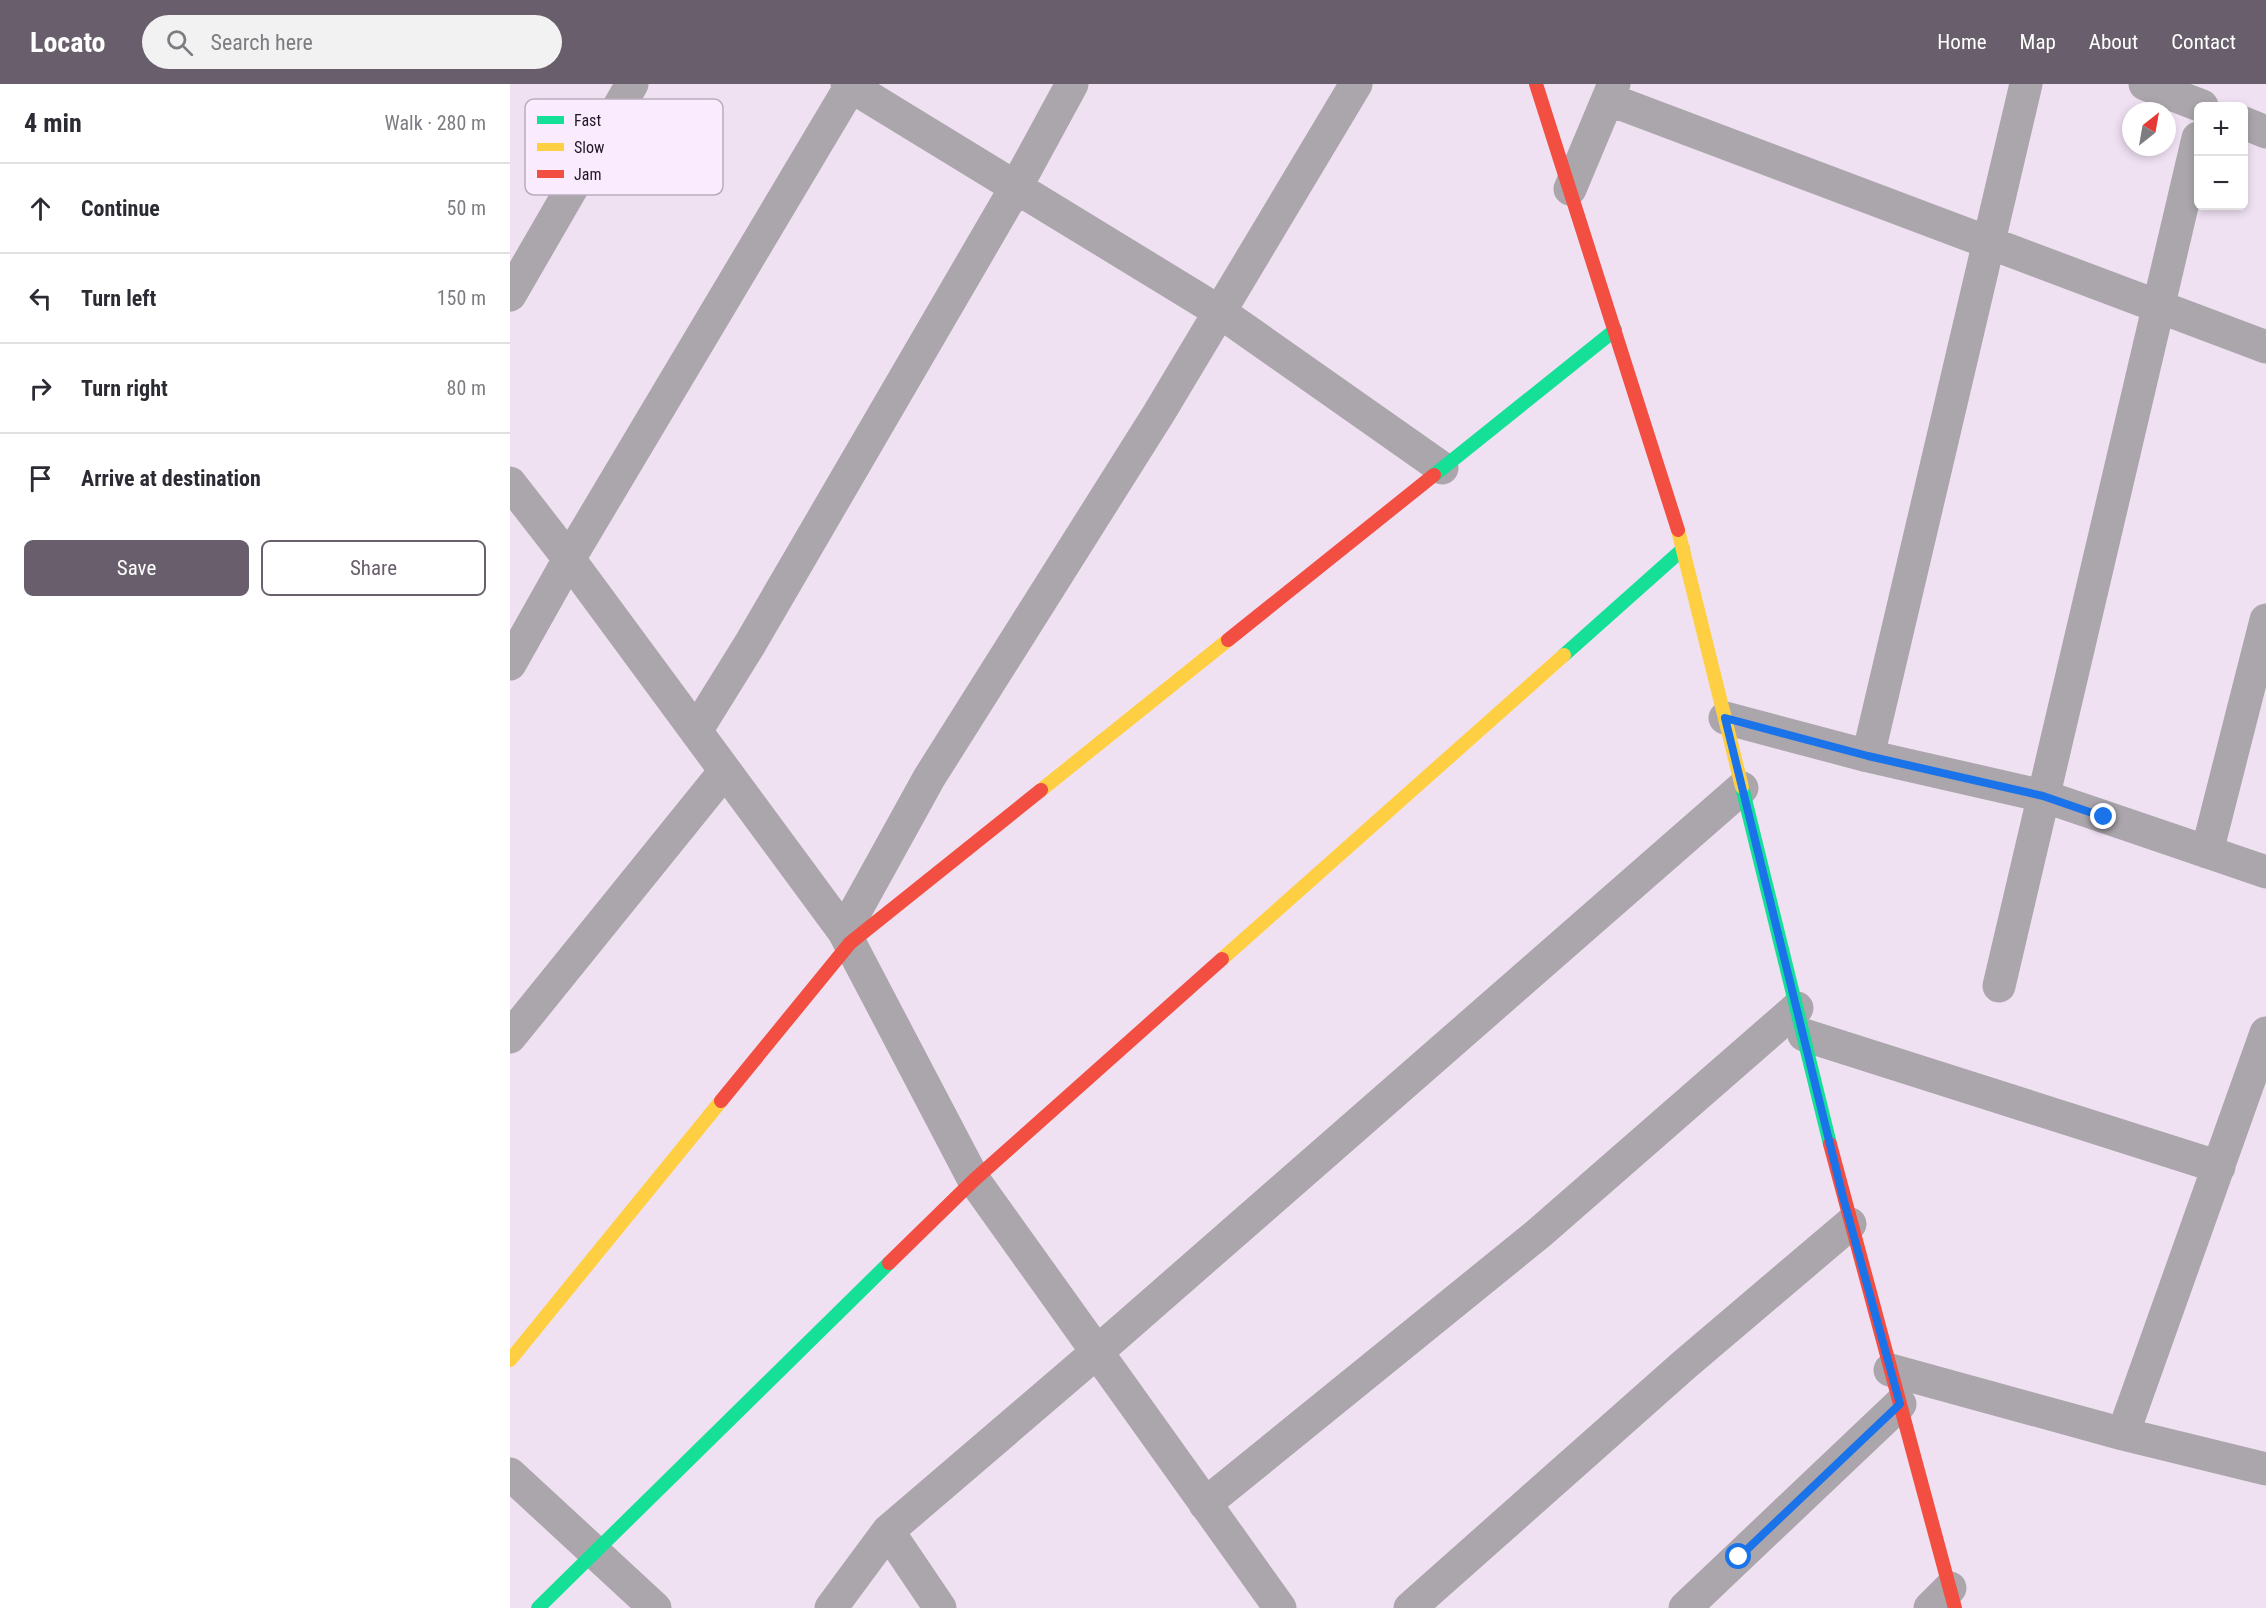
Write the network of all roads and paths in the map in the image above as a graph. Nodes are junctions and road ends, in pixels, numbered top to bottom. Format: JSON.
{"nodes":[{"id":1,"x":632,"y":84,"type":"edge"},
{"id":2,"x":1072,"y":84,"type":"edge"},
{"id":3,"x":1356,"y":84,"type":"edge"},
{"id":4,"x":1536,"y":84,"type":"edge"},
{"id":5,"x":2026,"y":84,"type":"edge"},
{"id":6,"x":2145,"y":84,"type":"edge"},
{"id":7,"x":2212,"y":84,"type":"edge"},
{"id":8,"x":850,"y":85,"type":"edge"},
{"id":9,"x":1611,"y":91,"type":"edge"},
{"id":10,"x":623,"y":99,"type":"edge"},
{"id":11,"x":2194,"y":102,"type":"edge"},
{"id":12,"x":2205,"y":102,"type":"edge"},
{"id":13,"x":2248,"y":125,"type":"edge"},
{"id":14,"x":2266,"y":132,"type":"edge"},
{"id":15,"x":2195,"y":156,"type":"edge"},
{"id":16,"x":1016,"y":187,"type":"junction"},
{"id":17,"x":1570,"y":189,"type":"junction"},
{"id":18,"x":568,"y":195,"type":"edge"},
{"id":19,"x":1989,"y":243,"type":"junction"},
{"id":20,"x":510,"y":295,"type":"edge"},
{"id":21,"x":2159,"y":307,"type":"junction"},
{"id":22,"x":1220,"y":312,"type":"junction"},
{"id":23,"x":1615,"y":330,"type":"junction"},
{"id":24,"x":2266,"y":347,"type":"edge"},
{"id":25,"x":1442,"y":468,"type":"junction"},
{"id":26,"x":510,"y":483,"type":"edge"},
{"id":27,"x":1683,"y":549,"type":"junction"},
{"id":28,"x":569,"y":559,"type":"junction"},
{"id":29,"x":2266,"y":620,"type":"edge"},
{"id":30,"x":510,"y":664,"type":"edge"},
{"id":31,"x":1725,"y":718,"type":"junction"},
{"id":32,"x":696,"y":731,"type":"junction"},
{"id":33,"x":1868,"y":756,"type":"junction"},
{"id":34,"x":725,"y":771,"type":"junction"},
{"id":35,"x":1742,"y":788,"type":"junction"},
{"id":36,"x":2043,"y":796,"type":"junction"},
{"id":37,"x":2207,"y":852,"type":"junction"},
{"id":38,"x":2266,"y":872,"type":"edge"},
{"id":39,"x":847,"y":937,"type":"junction"},
{"id":40,"x":1998,"y":986,"type":"dead end"},
{"id":41,"x":1800,"y":1022,"type":"junction"},
{"id":42,"x":2266,"y":1033,"type":"edge"},
{"id":43,"x":510,"y":1037,"type":"edge"},
{"id":44,"x":2219,"y":1167,"type":"junction"},
{"id":45,"x":974,"y":1180,"type":"junction"},
{"id":46,"x":1850,"y":1224,"type":"junction"},
{"id":47,"x":1097,"y":1352,"type":"junction"},
{"id":48,"x":510,"y":1360,"type":"edge"},
{"id":49,"x":1890,"y":1370,"type":"junction"},
{"id":50,"x":1900,"y":1404,"type":"junction"},
{"id":51,"x":2123,"y":1434,"type":"junction"},
{"id":52,"x":2266,"y":1469,"type":"edge"},
{"id":53,"x":510,"y":1474,"type":"edge"},
{"id":54,"x":1205,"y":1504,"type":"junction"},
{"id":55,"x":888,"y":1531,"type":"junction"},
{"id":56,"x":593,"y":1553,"type":"junction"},
{"id":57,"x":1945,"y":1602,"type":"edge"},
{"id":58,"x":538,"y":1608,"type":"edge"},
{"id":59,"x":655,"y":1608,"type":"edge"},
{"id":60,"x":831,"y":1608,"type":"edge"},
{"id":61,"x":940,"y":1608,"type":"edge"},
{"id":62,"x":1280,"y":1608,"type":"edge"},
{"id":63,"x":1410,"y":1608,"type":"edge"},
{"id":64,"x":1685,"y":1608,"type":"edge"}],
"edges":[{"from":1,"to":10,"type":"street"},
{"from":2,"to":16,"type":"street"},
{"from":3,"to":22,"type":"street"},
{"from":4,"to":17,"type":"street"},
{"from":5,"to":19,"type":"street"},
{"from":6,"to":11,"type":"street"},
{"from":7,"to":12,"type":"street"},
{"from":8,"to":16,"type":"street"},
{"from":8,"to":28,"type":"street"},
{"from":9,"to":17,"type":"street"},
{"from":9,"to":19,"type":"street"},
{"from":13,"to":14,"type":"street"},
{"from":15,"to":21,"type":"street"},
{"from":16,"to":22,"type":"street"},
{"from":16,"to":32,"type":"street"},
{"from":17,"to":23,"type":"street"},
{"from":18,"to":20,"type":"street"},
{"from":19,"to":21,"type":"street"},
{"from":19,"to":33,"type":"street"},
{"from":21,"to":24,"type":"street"},
{"from":21,"to":36,"type":"street"},
{"from":22,"to":25,"type":"street"},
{"from":22,"to":39,"type":"street"},
{"from":23,"to":25,"type":"street"},
{"from":23,"to":27,"type":"street"},
{"from":25,"to":39,"type":"street"},
{"from":26,"to":28,"type":"street"},
{"from":27,"to":31,"type":"street"},
{"from":27,"to":45,"type":"street"},
{"from":28,"to":30,"type":"street"},
{"from":28,"to":32,"type":"street"},
{"from":29,"to":37,"type":"street"},
{"from":31,"to":33,"type":"street"},
{"from":31,"to":35,"type":"street"},
{"from":32,"to":34,"type":"street"},
{"from":33,"to":36,"type":"street"},
{"from":34,"to":39,"type":"street"},
{"from":34,"to":43,"type":"street"},
{"from":35,"to":41,"type":"street"},
{"from":35,"to":47,"type":"street"},
{"from":36,"to":37,"type":"street"},
{"from":36,"to":40,"type":"street"},
{"from":37,"to":38,"type":"street"},
{"from":39,"to":45,"type":"street"},
{"from":39,"to":48,"type":"street"},
{"from":41,"to":44,"type":"street"},
{"from":41,"to":46,"type":"street"},
{"from":41,"to":54,"type":"street"},
{"from":42,"to":44,"type":"street"},
{"from":44,"to":51,"type":"street"},
{"from":45,"to":47,"type":"street"},
{"from":45,"to":56,"type":"street"},
{"from":46,"to":49,"type":"street"},
{"from":46,"to":63,"type":"street"},
{"from":47,"to":54,"type":"street"},
{"from":47,"to":55,"type":"street"},
{"from":49,"to":50,"type":"street"},
{"from":49,"to":51,"type":"street"},
{"from":50,"to":57,"type":"street"},
{"from":50,"to":64,"type":"street"},
{"from":51,"to":52,"type":"street"},
{"from":53,"to":56,"type":"street"},
{"from":54,"to":62,"type":"street"},
{"from":55,"to":60,"type":"street"},
{"from":55,"to":61,"type":"street"},
{"from":56,"to":58,"type":"street"},
{"from":56,"to":59,"type":"street"}]}
